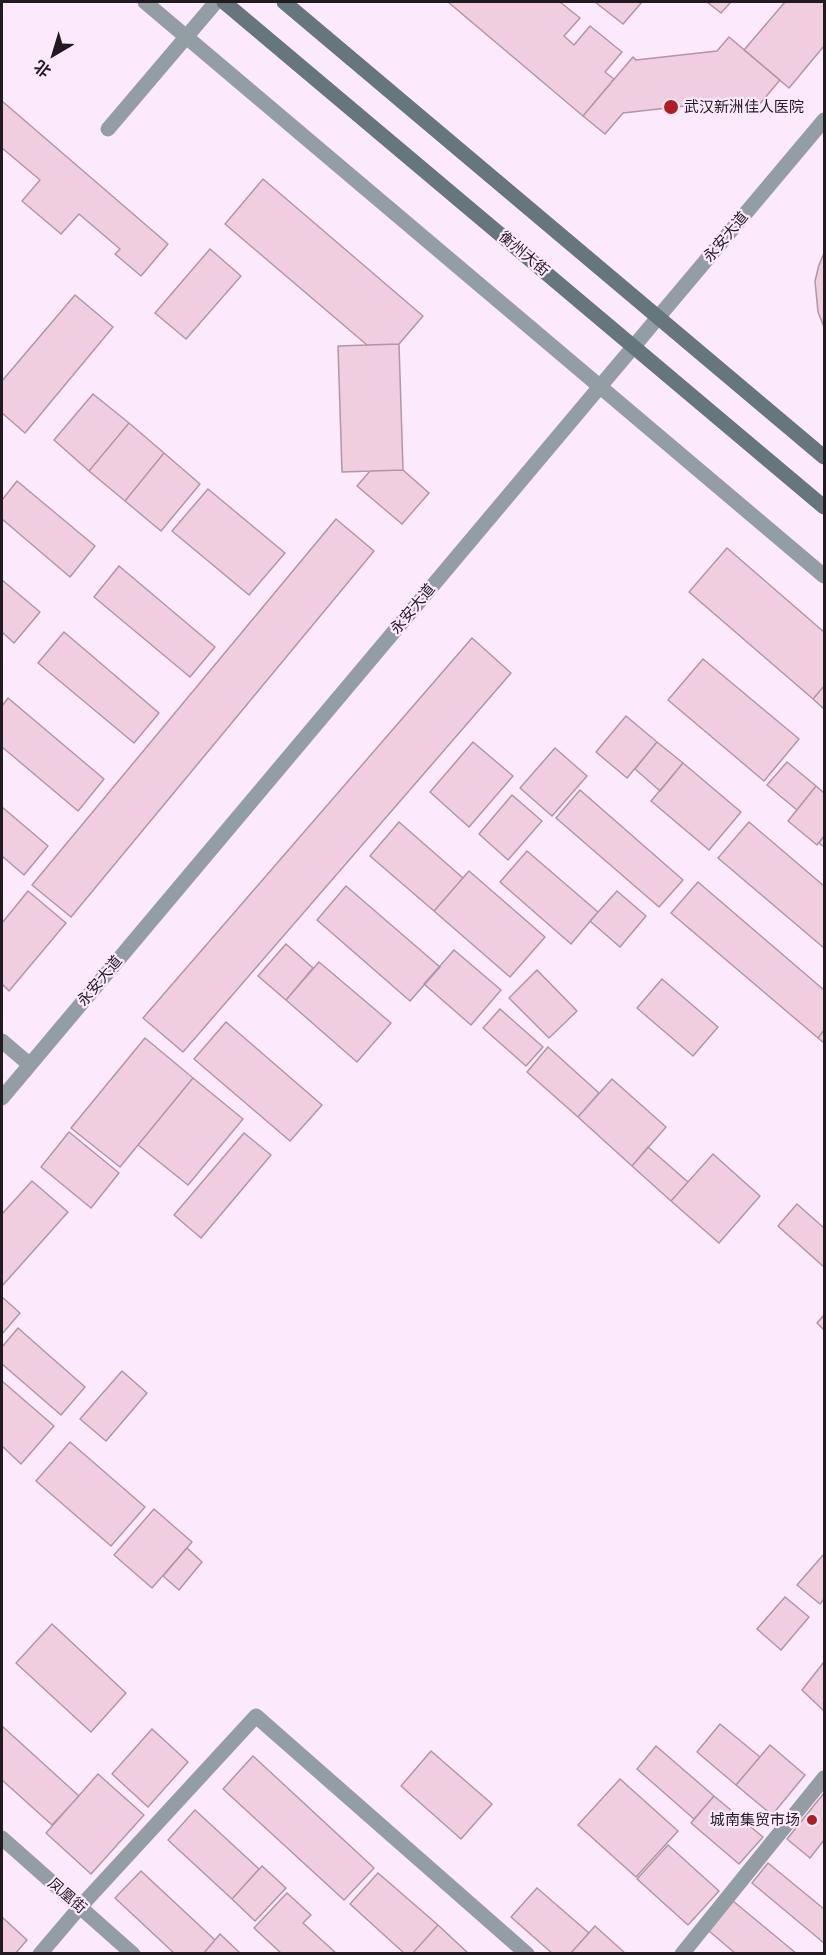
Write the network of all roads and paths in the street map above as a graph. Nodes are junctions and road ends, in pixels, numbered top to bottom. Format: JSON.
{"nodes":[{"id":1,"x":145,"y":2,"type":"edge"},
{"id":2,"x":216,"y":2,"type":"edge"},
{"id":3,"x":224,"y":2,"type":"edge"},
{"id":4,"x":284,"y":2,"type":"edge"},
{"id":5,"x":186,"y":37,"type":"junction"},
{"id":6,"x":825,"y":120,"type":"edge"},
{"id":7,"x":108,"y":129,"type":"dead end"},
{"id":8,"x":659,"y":317,"type":"junction"},
{"id":9,"x":634,"y":346,"type":"junction"},
{"id":10,"x":600,"y":386,"type":"junction"},
{"id":11,"x":825,"y":457,"type":"edge"},
{"id":12,"x":825,"y":507,"type":"edge"},
{"id":13,"x":825,"y":576,"type":"edge"},
{"id":14,"x":2,"y":1041,"type":"edge"},
{"id":15,"x":29,"y":1064,"type":"junction"},
{"id":16,"x":2,"y":1098,"type":"edge"},
{"id":17,"x":825,"y":1778,"type":"edge"},
{"id":18,"x":2,"y":1838,"type":"edge"},
{"id":19,"x":80,"y":1907,"type":"junction"},
{"id":20,"x":40,"y":1953,"type":"edge"},
{"id":21,"x":133,"y":1953,"type":"edge"},
{"id":22,"x":527,"y":1953,"type":"edge"},
{"id":23,"x":682,"y":1953,"type":"edge"}],
"edges":[{"from":1,"to":5,"type":"street"},
{"from":2,"to":5,"type":"street"},
{"from":3,"to":9,"type":"main road","name":"衡州大街"},
{"from":4,"to":8,"type":"main road"},
{"from":5,"to":7,"type":"street"},
{"from":5,"to":10,"type":"street"},
{"from":6,"to":8,"type":"street","name":"永安大道"},
{"from":8,"to":9,"type":"street","name":"永安大道"},
{"from":8,"to":11,"type":"main road"},
{"from":9,"to":10,"type":"street","name":"永安大道"},
{"from":9,"to":12,"type":"main road","name":"衡州大街"},
{"from":10,"to":13,"type":"street"},
{"from":10,"to":15,"type":"street","name":"永安大道"},
{"from":14,"to":15,"type":"street"},
{"from":15,"to":16,"type":"street","name":"永安大道"},
{"from":17,"to":23,"type":"street"},
{"from":18,"to":19,"type":"street","name":"凤凰街"},
{"from":19,"to":20,"type":"street"},
{"from":19,"to":21,"type":"street","name":"凤凰街"},
{"from":19,"to":22,"type":"street"}]}
